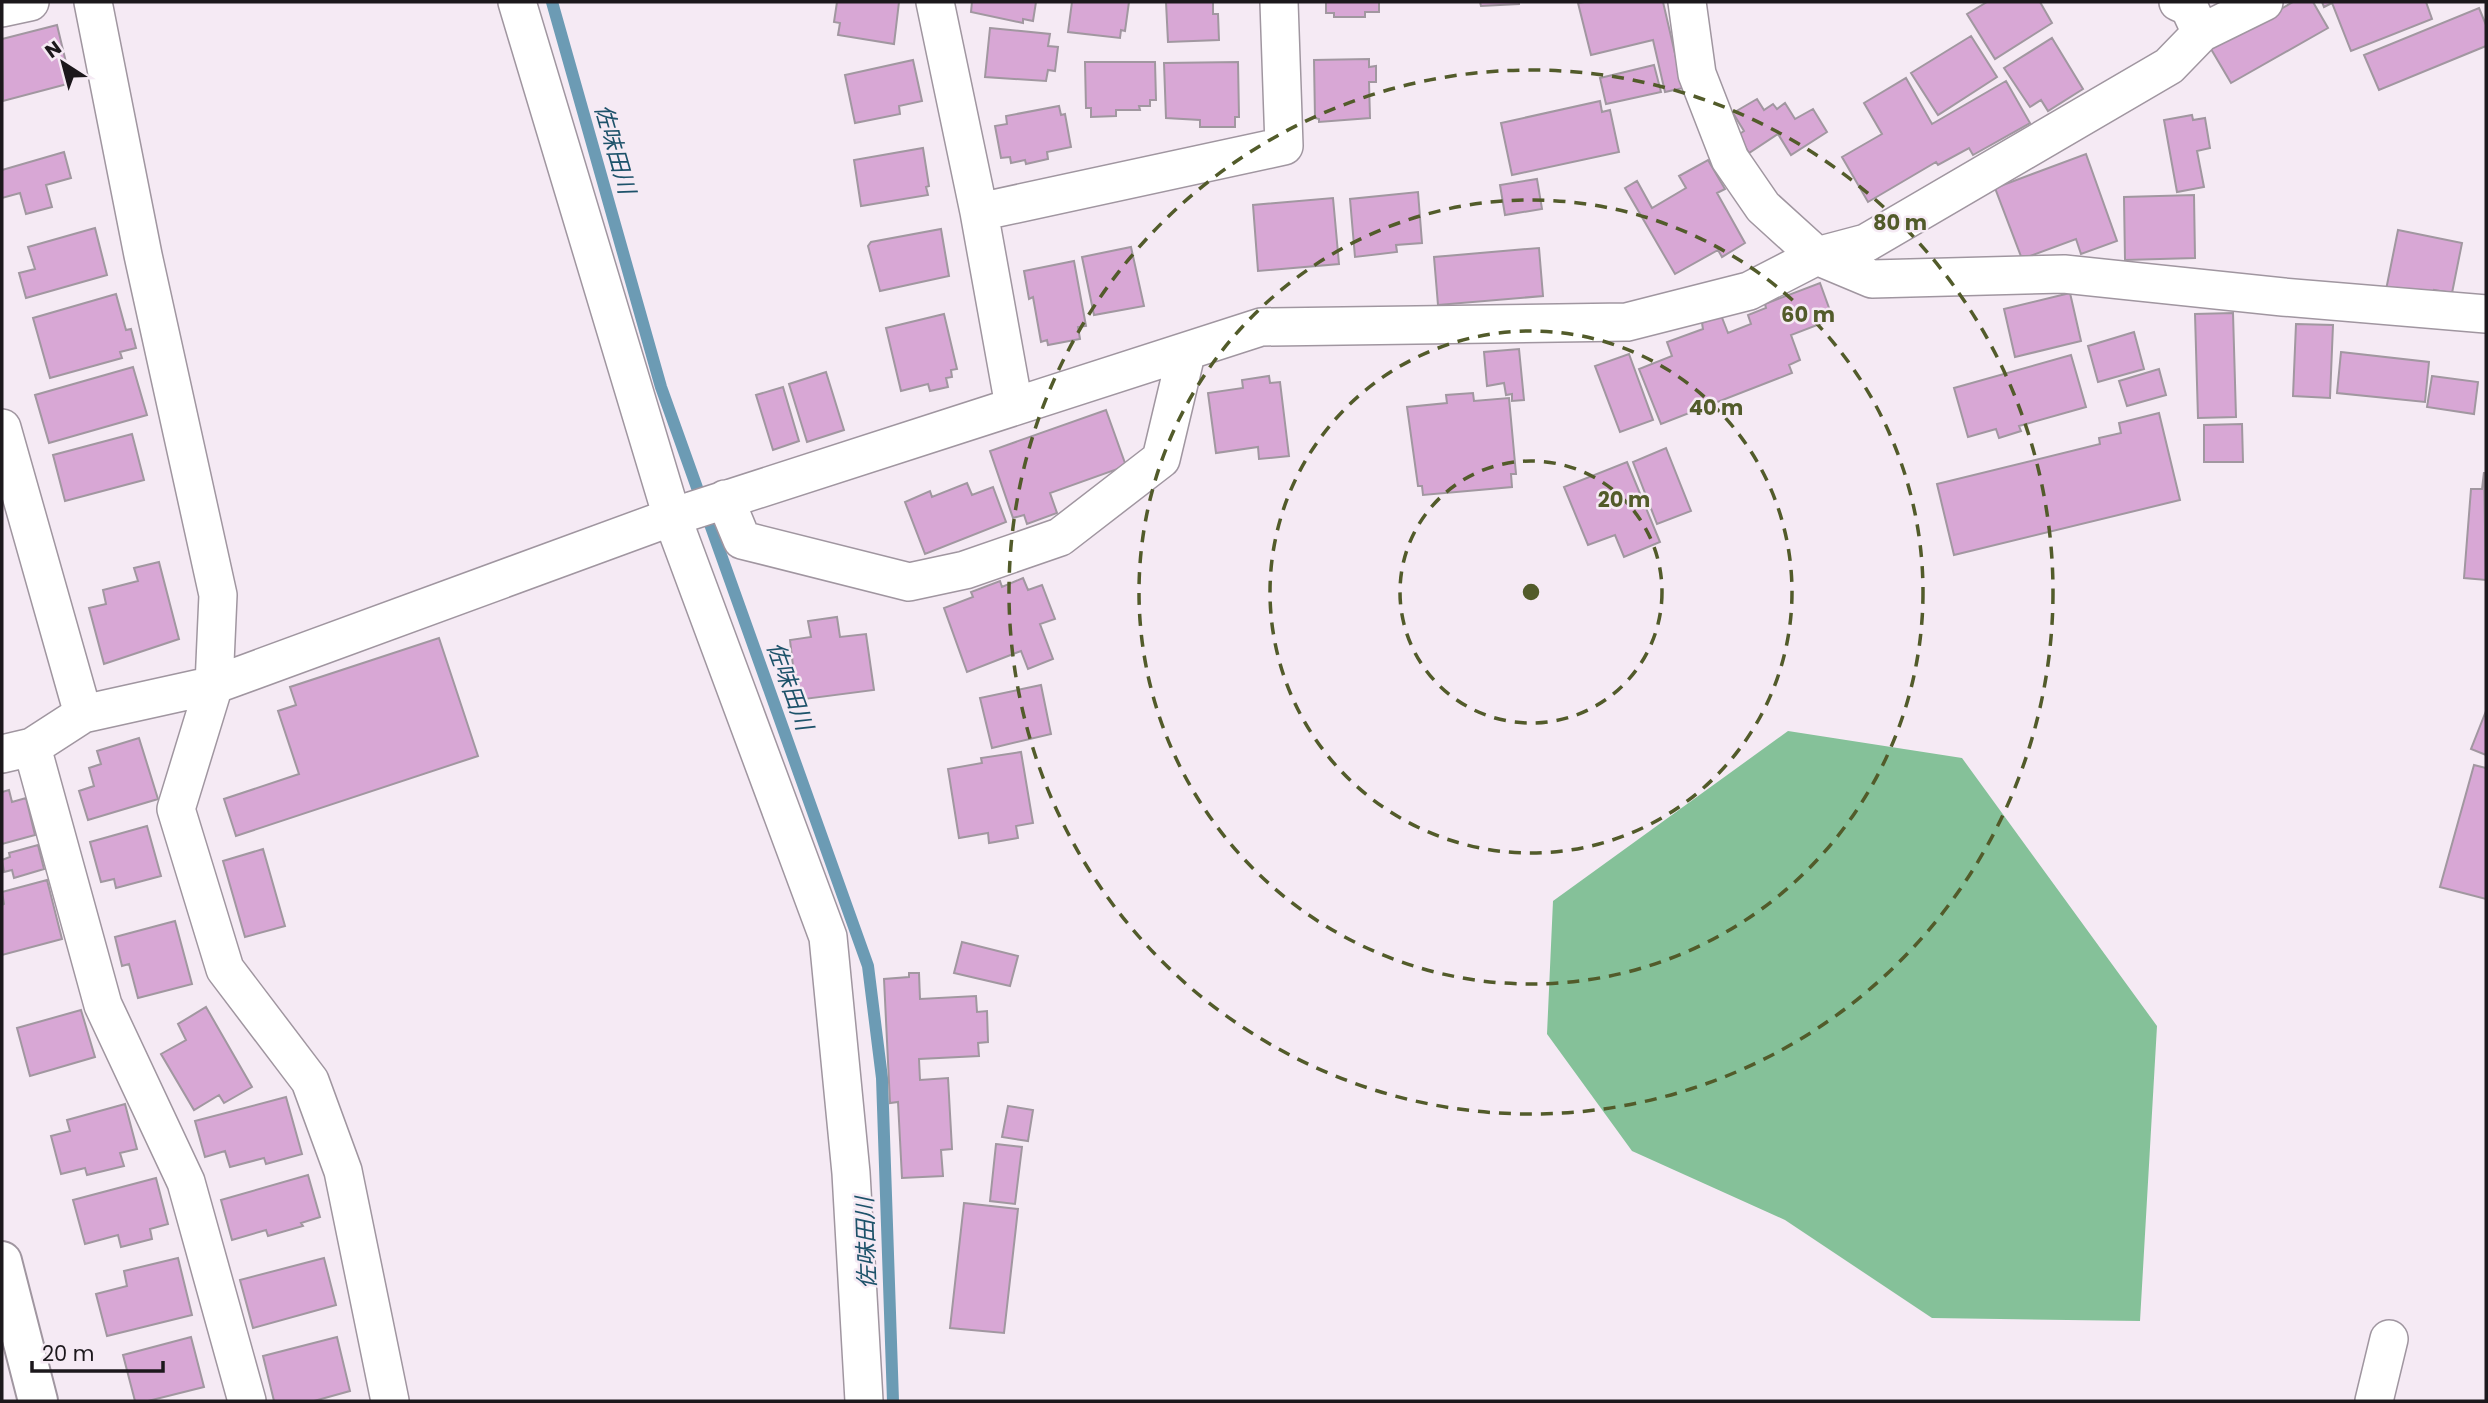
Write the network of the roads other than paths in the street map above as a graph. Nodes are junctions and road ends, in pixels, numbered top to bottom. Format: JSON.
{"nodes":[{"id":1,"x":30,"y":2,"type":"edge"},
{"id":2,"x":93,"y":2,"type":"edge"},
{"id":3,"x":517,"y":2,"type":"edge"},
{"id":4,"x":935,"y":2,"type":"edge"},
{"id":5,"x":1279,"y":2,"type":"edge"},
{"id":6,"x":1687,"y":2,"type":"edge"},
{"id":7,"x":2264,"y":2,"type":"edge"},
{"id":8,"x":2,"y":8,"type":"edge"},
{"id":9,"x":2190,"y":9,"type":"edge"},
{"id":10,"x":979,"y":212,"type":"junction"},
{"id":11,"x":1817,"y":256,"type":"junction"},
{"id":12,"x":2486,"y":314,"type":"edge"},
{"id":13,"x":1186,"y":354,"type":"junction"},
{"id":14,"x":1014,"y":406,"type":"junction"},
{"id":15,"x":2,"y":429,"type":"edge"},
{"id":16,"x":725,"y":499,"type":"junction"},
{"id":17,"x":672,"y":517,"type":"junction"},
{"id":18,"x":214,"y":685,"type":"junction"},
{"id":19,"x":83,"y":714,"type":"junction"},
{"id":20,"x":17,"y":751,"type":"edge"},
{"id":21,"x":2,"y":1261,"type":"edge"},
{"id":22,"x":2389,"y":1339,"type":"dead end"},
{"id":23,"x":38,"y":1401,"type":"edge"},
{"id":24,"x":247,"y":1401,"type":"edge"},
{"id":25,"x":390,"y":1401,"type":"edge"},
{"id":26,"x":864,"y":1401,"type":"edge"},
{"id":27,"x":2374,"y":1401,"type":"edge"}],
"edges":[{"from":1,"to":8,"type":"street"},
{"from":2,"to":18,"type":"street"},
{"from":3,"to":17,"type":"street"},
{"from":4,"to":10,"type":"street"},
{"from":5,"to":10,"type":"street"},
{"from":6,"to":11,"type":"street"},
{"from":7,"to":9,"type":"street"},
{"from":9,"to":11,"type":"street"},
{"from":10,"to":14,"type":"street"},
{"from":11,"to":12,"type":"street"},
{"from":11,"to":13,"type":"street"},
{"from":13,"to":14,"type":"street"},
{"from":13,"to":16,"type":"street"},
{"from":14,"to":16,"type":"street"},
{"from":15,"to":19,"type":"street"},
{"from":16,"to":17,"type":"street"},
{"from":17,"to":18,"type":"street"},
{"from":17,"to":26,"type":"street"},
{"from":18,"to":19,"type":"street"},
{"from":18,"to":25,"type":"street"},
{"from":19,"to":20,"type":"street"},
{"from":20,"to":24,"type":"street"},
{"from":21,"to":23,"type":"street"},
{"from":22,"to":27,"type":"street"}]}
